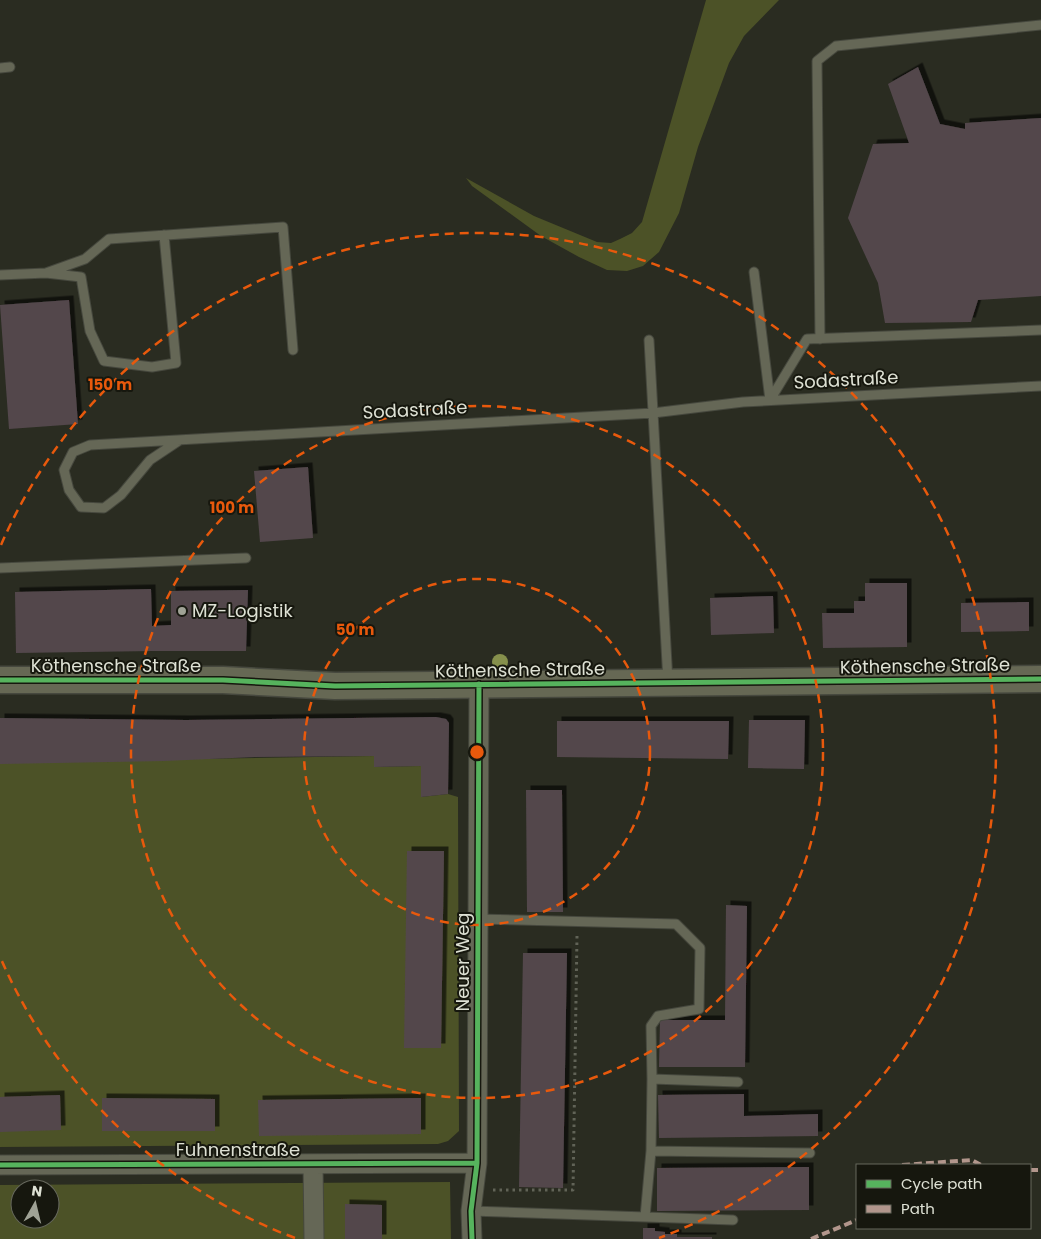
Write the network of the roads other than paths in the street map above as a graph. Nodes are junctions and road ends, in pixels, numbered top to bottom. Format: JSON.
{"nodes":[{"id":1,"x":1041,"y":25,"type":"edge"},
{"id":2,"x":10,"y":67,"type":"dead end"},
{"id":3,"x":0,"y":68,"type":"edge"},
{"id":4,"x":164,"y":235,"type":"junction"},
{"id":5,"x":754,"y":272,"type":"dead end"},
{"id":6,"x":46,"y":273,"type":"junction"},
{"id":7,"x":0,"y":275,"type":"edge"},
{"id":8,"x":1041,"y":330,"type":"edge"},
{"id":9,"x":820,"y":339,"type":"junction"},
{"id":10,"x":648,"y":340,"type":"dead end"},
{"id":11,"x":293,"y":350,"type":"dead end"},
{"id":12,"x":1041,"y":386,"type":"edge"},
{"id":13,"x":770,"y":400,"type":"junction"},
{"id":14,"x":653,"y":413,"type":"junction"},
{"id":15,"x":180,"y":440,"type":"junction"},
{"id":16,"x":246,"y":558,"type":"dead end"},
{"id":17,"x":0,"y":568,"type":"edge"},
{"id":18,"x":1041,"y":679,"type":"edge"},
{"id":19,"x":0,"y":680,"type":"edge"},
{"id":20,"x":668,"y":683,"type":"junction"},
{"id":21,"x":479,"y":684,"type":"junction"},
{"id":22,"x":477,"y":918,"type":"junction"},
{"id":23,"x":652,"y":1078,"type":"junction"},
{"id":24,"x":738,"y":1082,"type":"dead end"},
{"id":25,"x":651,"y":1151,"type":"junction"},
{"id":26,"x":810,"y":1153,"type":"dead end"},
{"id":27,"x":477,"y":1163,"type":"junction"},
{"id":28,"x":0,"y":1164,"type":"edge"},
{"id":29,"x":313,"y":1164,"type":"junction"},
{"id":30,"x":471,"y":1211,"type":"junction"},
{"id":31,"x":644,"y":1217,"type":"junction"},
{"id":32,"x":733,"y":1220,"type":"dead end"},
{"id":33,"x":314,"y":1239,"type":"edge"},
{"id":34,"x":472,"y":1239,"type":"edge"}],
"edges":[{"from":1,"to":9,"type":"lane"},
{"from":2,"to":3,"type":"lane"},
{"from":4,"to":6,"type":"lane"},
{"from":4,"to":6,"type":"lane"},
{"from":4,"to":11,"type":"lane"},
{"from":5,"to":13,"type":"lane"},
{"from":6,"to":7,"type":"lane"},
{"from":8,"to":9,"type":"lane"},
{"from":9,"to":13,"type":"lane"},
{"from":10,"to":14,"type":"lane"},
{"from":12,"to":13,"type":"lane","name":"Sodastraße"},
{"from":13,"to":14,"type":"lane","name":"Sodastraße"},
{"from":14,"to":15,"type":"lane","name":"Sodastraße"},
{"from":14,"to":20,"type":"lane"},
{"from":15,"to":15,"type":"lane","name":"Sodastraße"},
{"from":16,"to":17,"type":"lane"},
{"from":18,"to":20,"type":"main road","name":"Köthensche Straße"},
{"from":19,"to":21,"type":"main road","name":"Köthensche Straße"},
{"from":20,"to":21,"type":"main road","name":"Köthensche Straße"},
{"from":21,"to":22,"type":"street","name":"Neuer Weg"},
{"from":22,"to":23,"type":"lane"},
{"from":22,"to":27,"type":"street","name":"Neuer Weg"},
{"from":23,"to":24,"type":"lane"},
{"from":23,"to":25,"type":"lane"},
{"from":25,"to":26,"type":"lane"},
{"from":25,"to":31,"type":"lane"},
{"from":27,"to":29,"type":"street","name":"Fuhnenstraße"},
{"from":27,"to":30,"type":"street","name":"Neuer Weg"},
{"from":28,"to":29,"type":"street","name":"Fuhnenstraße"},
{"from":29,"to":33,"type":"street"},
{"from":30,"to":31,"type":"lane"},
{"from":30,"to":34,"type":"street","name":"Neuer Weg"},
{"from":31,"to":32,"type":"lane"}]}
